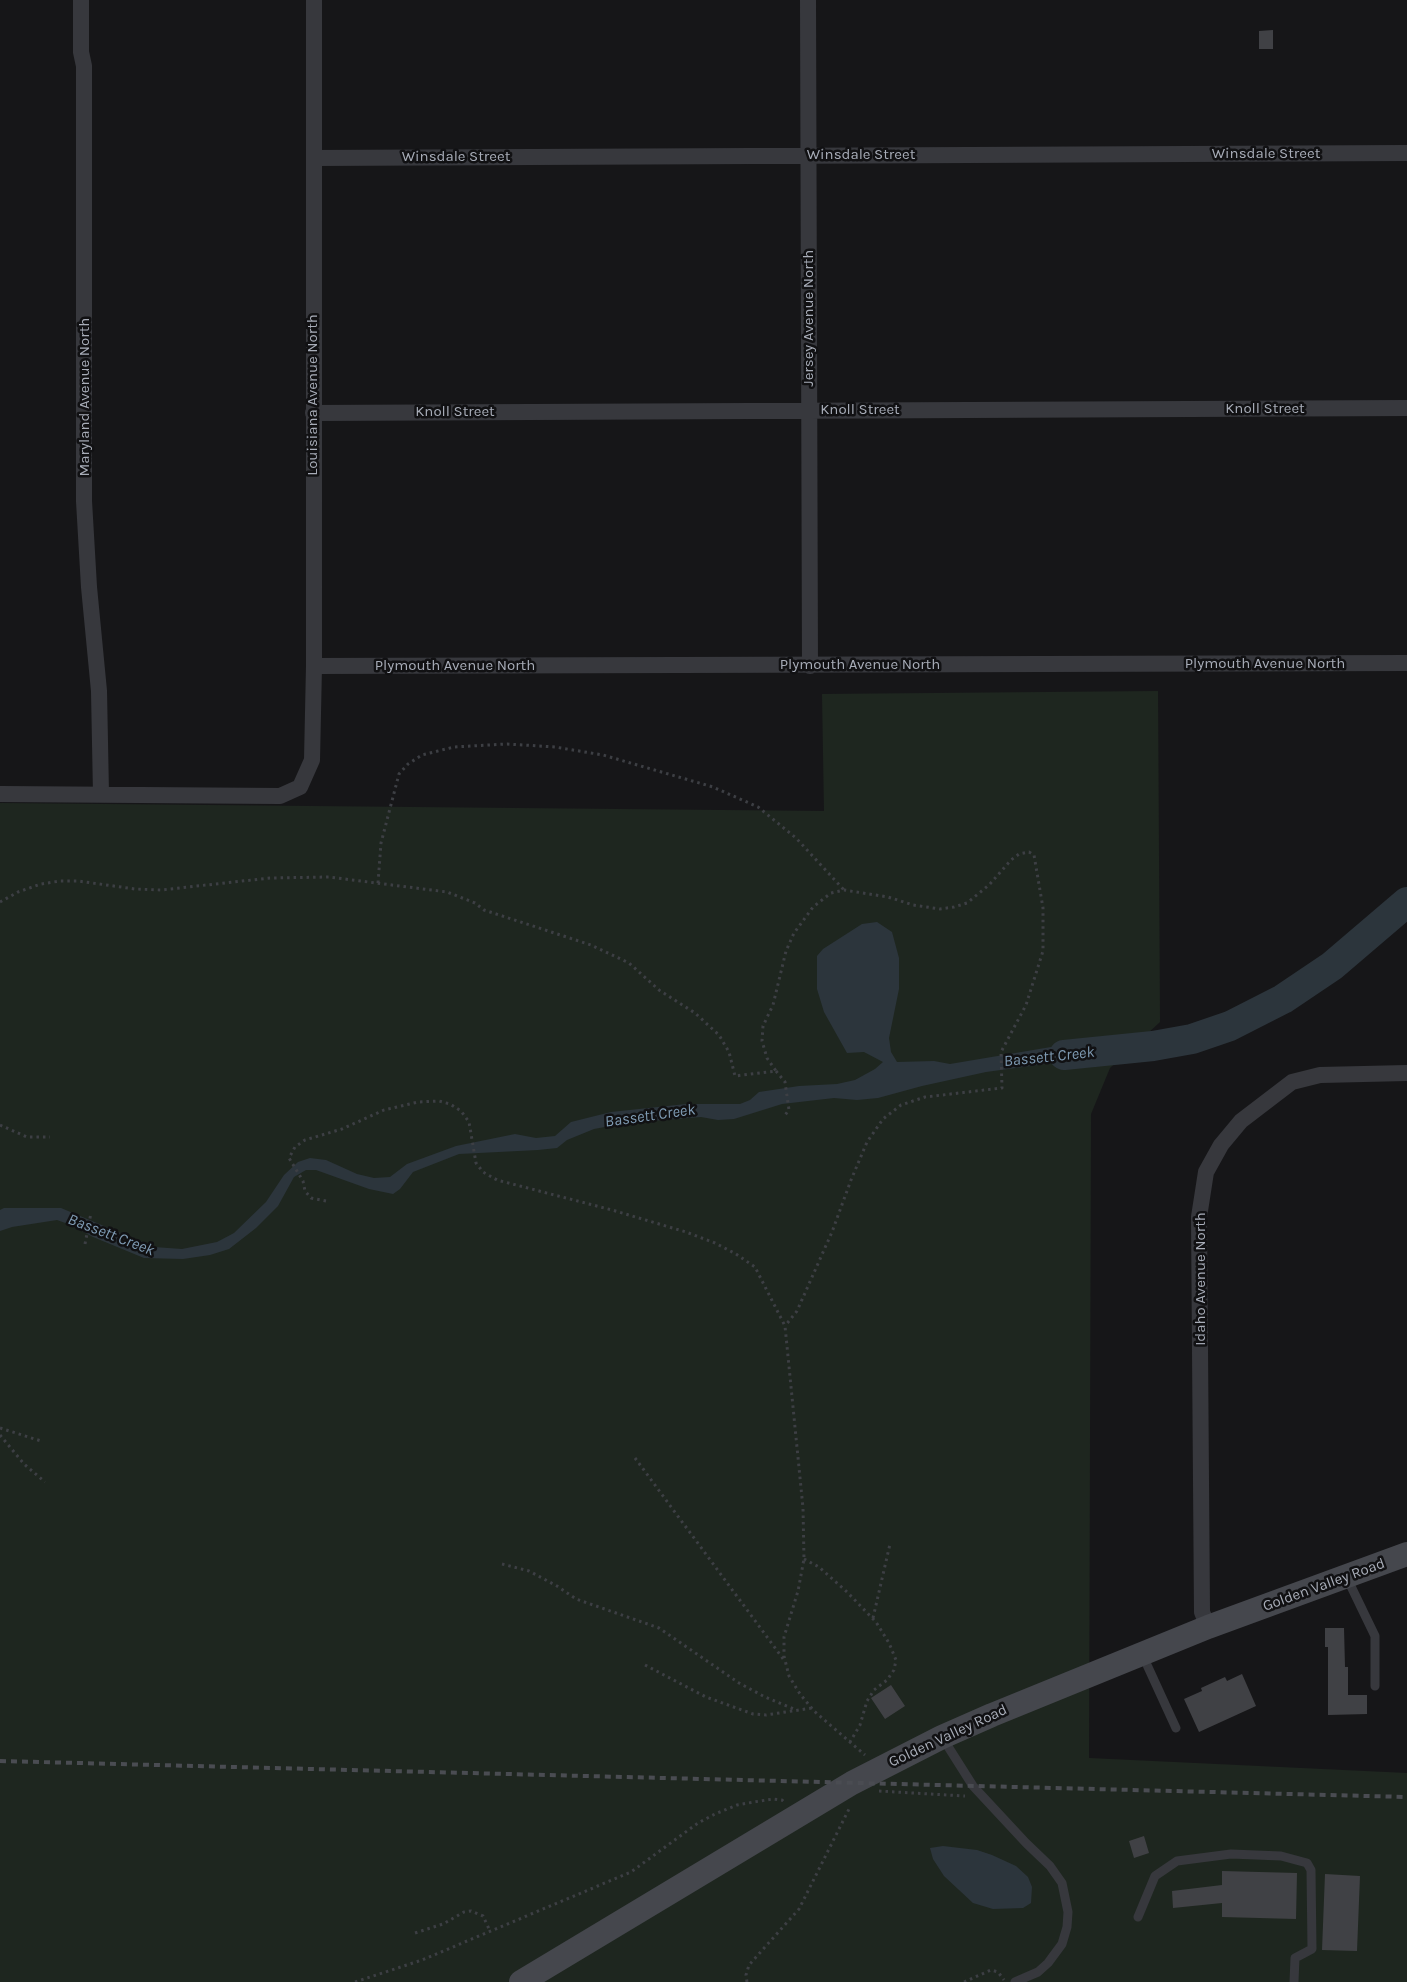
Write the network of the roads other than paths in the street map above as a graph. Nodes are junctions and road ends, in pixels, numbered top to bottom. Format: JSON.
{"nodes":[{"id":1,"x":81,"y":0,"type":"edge"},
{"id":2,"x":314,"y":0,"type":"edge"},
{"id":3,"x":808,"y":0,"type":"edge"},
{"id":4,"x":1407,"y":154,"type":"edge"},
{"id":5,"x":808,"y":156,"type":"junction"},
{"id":6,"x":314,"y":158,"type":"junction"},
{"id":7,"x":1407,"y":408,"type":"edge"},
{"id":8,"x":809,"y":410,"type":"junction"},
{"id":9,"x":312,"y":412,"type":"junction"},
{"id":10,"x":1407,"y":663,"type":"edge"},
{"id":11,"x":314,"y":666,"type":"junction"},
{"id":12,"x":810,"y":666,"type":"junction"},
{"id":13,"x":0,"y":794,"type":"edge"},
{"id":14,"x":101,"y":794,"type":"junction"},
{"id":15,"x":1407,"y":1073,"type":"edge"},
{"id":16,"x":1407,"y":1554,"type":"edge"},
{"id":17,"x":1346,"y":1577,"type":"junction"},
{"id":18,"x":1208,"y":1627,"type":"junction"},
{"id":19,"x":1142,"y":1654,"type":"junction"},
{"id":20,"x":1375,"y":1686,"type":"dead end"},
{"id":21,"x":1176,"y":1728,"type":"dead end"},
{"id":22,"x":942,"y":1737,"type":"junction"},
{"id":23,"x":1138,"y":1917,"type":"dead end"},
{"id":24,"x":521,"y":1982,"type":"edge"},
{"id":25,"x":1015,"y":1982,"type":"edge"},
{"id":26,"x":1294,"y":1982,"type":"edge"}],
"edges":[{"from":1,"to":14,"type":"street","name":"Maryland Avenue North"},
{"from":2,"to":6,"type":"street","name":"Louisiana Avenue North"},
{"from":3,"to":5,"type":"street","name":"Jersey Avenue North"},
{"from":4,"to":5,"type":"street","name":"Winsdale Street"},
{"from":5,"to":6,"type":"street","name":"Winsdale Street"},
{"from":5,"to":8,"type":"street","name":"Jersey Avenue North"},
{"from":6,"to":9,"type":"street","name":"Louisiana Avenue North"},
{"from":7,"to":8,"type":"street","name":"Knoll Street"},
{"from":8,"to":9,"type":"street","name":"Knoll Street"},
{"from":8,"to":12,"type":"street","name":"Jersey Avenue North"},
{"from":9,"to":11,"type":"street","name":"Louisiana Avenue North"},
{"from":10,"to":12,"type":"street","name":"Plymouth Avenue North"},
{"from":11,"to":12,"type":"street","name":"Plymouth Avenue North"},
{"from":11,"to":14,"type":"street","name":"Louisiana Avenue North"},
{"from":13,"to":14,"type":"street"},
{"from":15,"to":18,"type":"street","name":"Idaho Avenue North"},
{"from":16,"to":17,"type":"street","name":"Golden Valley Road"},
{"from":17,"to":18,"type":"street","name":"Golden Valley Road"},
{"from":17,"to":20,"type":"lane"},
{"from":18,"to":19,"type":"street","name":"Golden Valley Road"},
{"from":19,"to":21,"type":"lane"},
{"from":19,"to":22,"type":"street","name":"Golden Valley Road"},
{"from":22,"to":24,"type":"street","name":"Golden Valley Road"},
{"from":22,"to":25,"type":"lane"},
{"from":23,"to":26,"type":"lane"}]}
